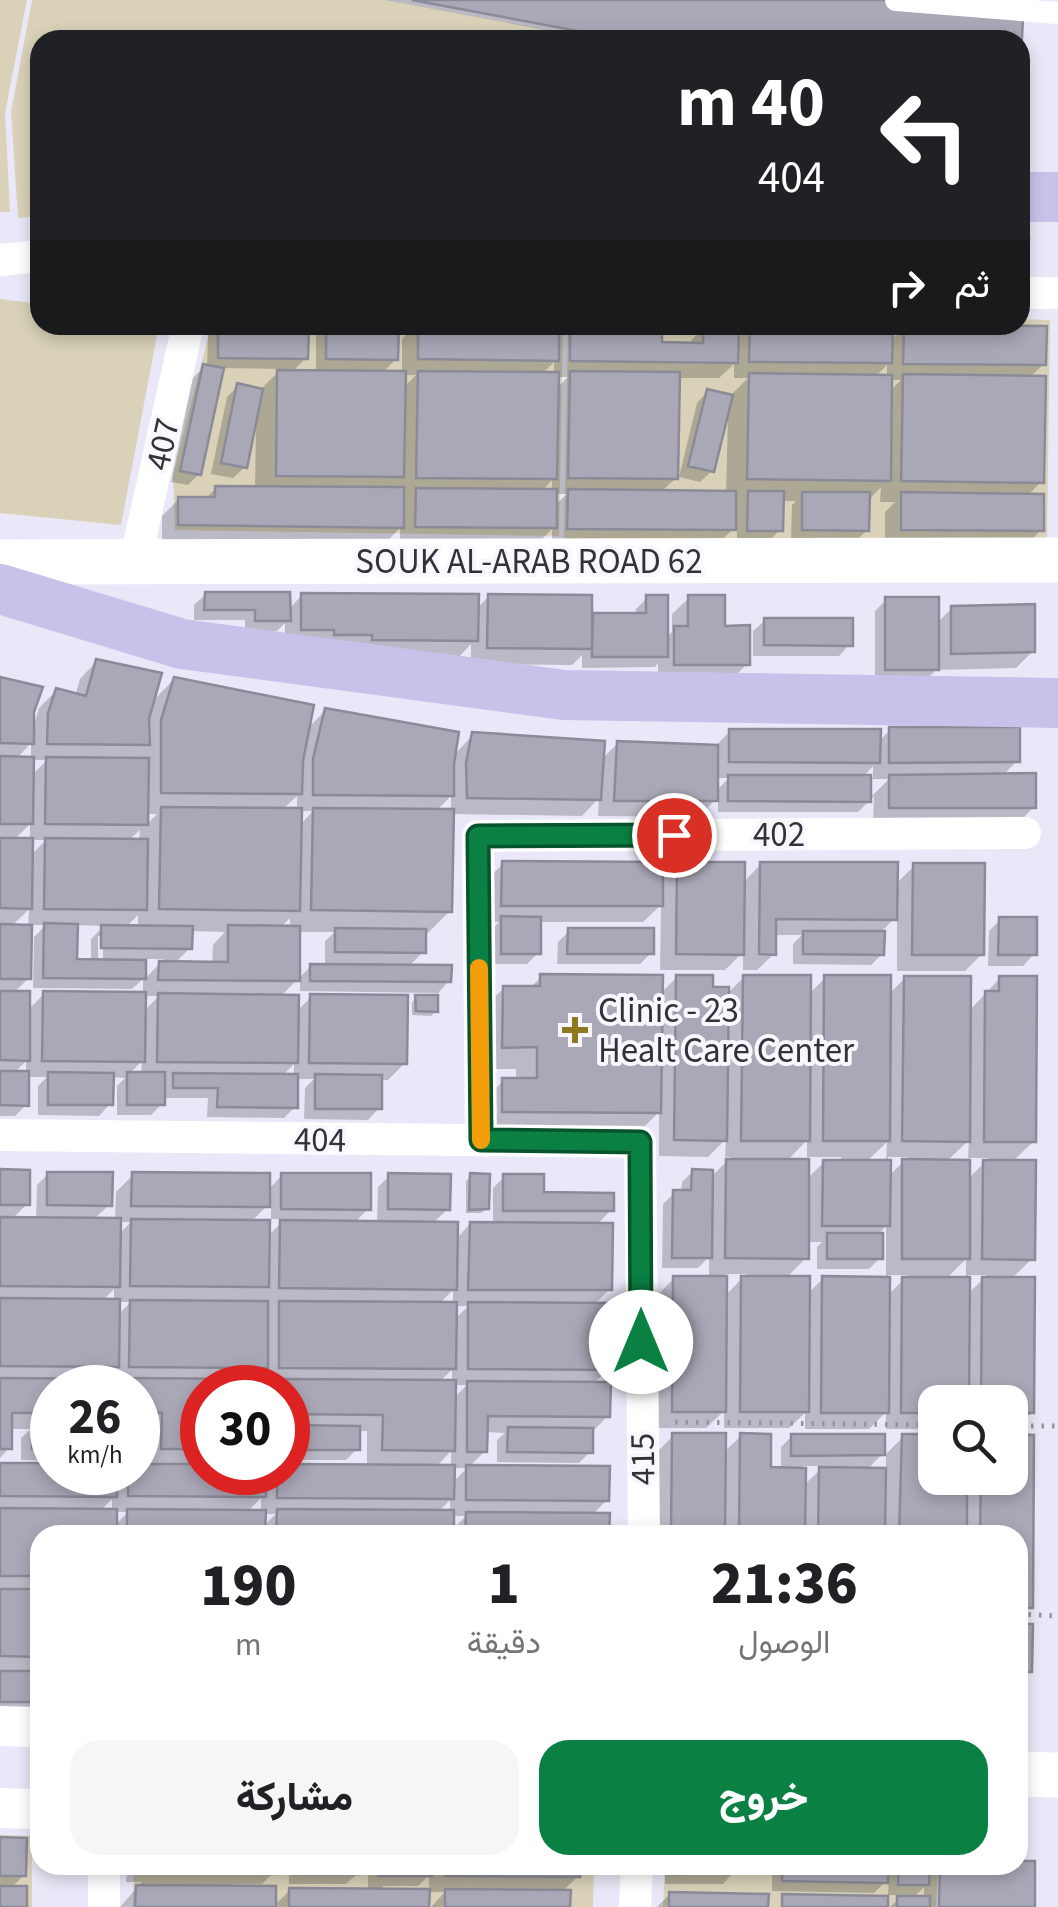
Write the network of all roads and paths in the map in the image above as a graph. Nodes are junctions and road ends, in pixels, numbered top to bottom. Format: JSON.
{"nodes":[{"id":1,"x":896,"y":0,"type":"edge"},
{"id":2,"x":1058,"y":13,"type":"edge"},
{"id":3,"x":1030,"y":197,"type":"edge"},
{"id":4,"x":1058,"y":198,"type":"edge"},
{"id":5,"x":30,"y":258,"type":"edge"},
{"id":6,"x":0,"y":263,"type":"edge"},
{"id":7,"x":30,"y":267,"type":"edge"},
{"id":8,"x":1030,"y":293,"type":"edge"},
{"id":9,"x":1058,"y":293,"type":"edge"},
{"id":10,"x":186,"y":335,"type":"edge"},
{"id":11,"x":1058,"y":560,"type":"edge"},
{"id":12,"x":0,"y":562,"type":"edge"},
{"id":13,"x":135,"y":562,"type":"junction"},
{"id":14,"x":0,"y":590,"type":"edge"},
{"id":15,"x":1058,"y":702,"type":"edge"},
{"id":16,"x":1025,"y":834,"type":"dead end"},
{"id":17,"x":0,"y":1136,"type":"edge"},
{"id":18,"x":481,"y":1140,"type":"junction"},
{"id":19,"x":640,"y":1142,"type":"joint"},
{"id":20,"x":642,"y":1421,"type":"junction"},
{"id":21,"x":918,"y":1425,"type":"edge"},
{"id":22,"x":1028,"y":1426,"type":"edge"},
{"id":23,"x":1058,"y":1426,"type":"edge"},
{"id":24,"x":644,"y":1525,"type":"edge"},
{"id":25,"x":1028,"y":1614,"type":"edge"},
{"id":26,"x":1058,"y":1616,"type":"edge"},
{"id":27,"x":0,"y":1726,"type":"edge"},
{"id":28,"x":30,"y":1726,"type":"edge"},
{"id":29,"x":1028,"y":1774,"type":"edge"},
{"id":30,"x":1058,"y":1776,"type":"edge"},
{"id":31,"x":0,"y":1808,"type":"edge"},
{"id":32,"x":30,"y":1808,"type":"edge"},
{"id":33,"x":104,"y":1875,"type":"edge"},
{"id":34,"x":637,"y":1875,"type":"edge"},
{"id":35,"x":104,"y":1907,"type":"edge"},
{"id":36,"x":635,"y":1907,"type":"edge"}],
"edges":[{"from":1,"to":2,"type":"street"},
{"from":3,"to":4,"type":"main road"},
{"from":5,"to":6,"type":"street"},
{"from":6,"to":7,"type":"street"},
{"from":8,"to":9,"type":"street"},
{"from":10,"to":13,"type":"street","name":"407"},
{"from":11,"to":13,"type":"main road","name":"SOUK AL-ARAB ROAD 62"},
{"from":12,"to":13,"type":"main road","name":"SOUK AL-ARAB ROAD 62"},
{"from":14,"to":15,"type":"main road"},
{"from":16,"to":18,"type":"street","name":"402"},
{"from":17,"to":18,"type":"street","name":"404"},
{"from":18,"to":19,"type":"street","name":"404"},
{"from":19,"to":20,"type":"street","name":"415"},
{"from":20,"to":21,"type":"path"},
{"from":20,"to":24,"type":"street","name":"415"},
{"from":22,"to":23,"type":"path"},
{"from":25,"to":26,"type":"path"},
{"from":27,"to":28,"type":"street"},
{"from":29,"to":30,"type":"main road"},
{"from":31,"to":32,"type":"street"},
{"from":33,"to":35,"type":"street"},
{"from":34,"to":36,"type":"street"}]}
